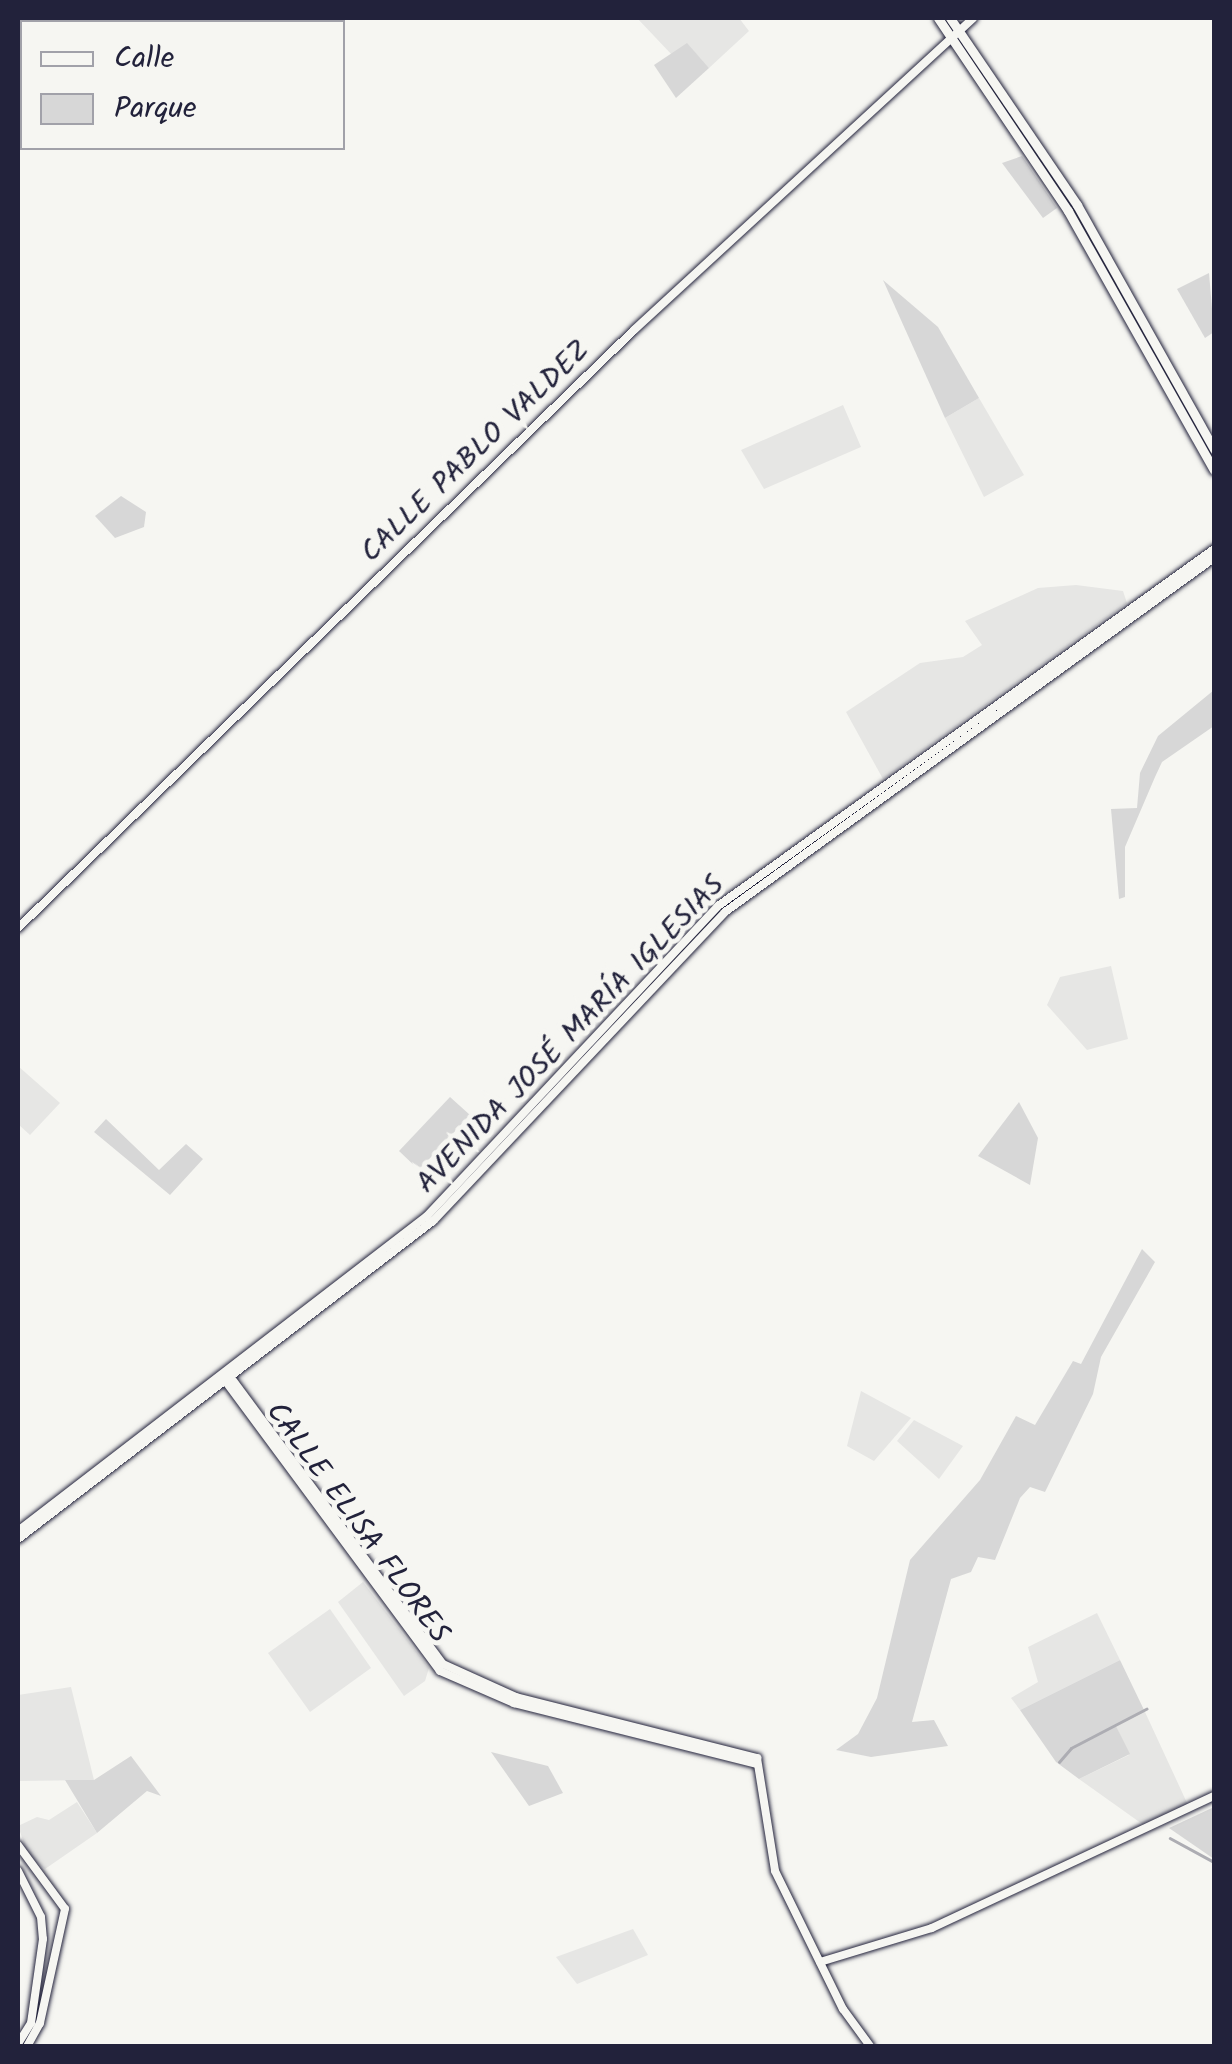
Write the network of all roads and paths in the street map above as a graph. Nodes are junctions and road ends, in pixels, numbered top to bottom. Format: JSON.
{"nodes":[{"id":1,"x":938,"y":18,"type":"edge"},
{"id":2,"x":950,"y":18,"type":"edge"},
{"id":3,"x":973,"y":18,"type":"edge"},
{"id":4,"x":955,"y":34,"type":"junction"},
{"id":5,"x":1214,"y":449,"type":"edge"},
{"id":6,"x":1214,"y":470,"type":"edge"},
{"id":7,"x":1214,"y":549,"type":"edge"},
{"id":8,"x":1214,"y":558,"type":"edge"},
{"id":9,"x":1162,"y":590,"type":"junction"},
{"id":10,"x":18,"y":928,"type":"edge"},
{"id":11,"x":226,"y":1377,"type":"junction"},
{"id":12,"x":18,"y":1530,"type":"edge"},
{"id":13,"x":18,"y":1539,"type":"edge"},
{"id":14,"x":1214,"y":1796,"type":"edge"},
{"id":15,"x":18,"y":1844,"type":"edge"},
{"id":16,"x":18,"y":1871,"type":"edge"},
{"id":17,"x":820,"y":1962,"type":"junction"},
{"id":18,"x":18,"y":2044,"type":"edge"},
{"id":19,"x":27,"y":2046,"type":"edge"},
{"id":20,"x":870,"y":2046,"type":"edge"}],
"edges":[{"from":1,"to":4,"type":"main road"},
{"from":2,"to":4,"type":"main road"},
{"from":3,"to":4,"type":"street","name":"CALLE PABLO VALDEZ"},
{"from":4,"to":5,"type":"main road"},
{"from":4,"to":6,"type":"main road"},
{"from":4,"to":10,"type":"street","name":"CALLE PABLO VALDEZ"},
{"from":7,"to":9,"type":"street","name":"AVENIDA JOSÉ MARÍA IGLESIAS"},
{"from":8,"to":9,"type":"street","name":"AVENIDA JOSÉ MARÍA IGLESIAS"},
{"from":9,"to":11,"type":"street","name":"AVENIDA JOSÉ MARÍA IGLESIAS"},
{"from":11,"to":12,"type":"street","name":"AVENIDA JOSÉ MARÍA IGLESIAS"},
{"from":11,"to":13,"type":"street","name":"AVENIDA JOSÉ MARÍA IGLESIAS"},
{"from":11,"to":17,"type":"street","name":"CALLE ELISA FLORES"},
{"from":14,"to":17,"type":"street"},
{"from":15,"to":19,"type":"street"},
{"from":16,"to":18,"type":"street"},
{"from":17,"to":20,"type":"street"}]}
